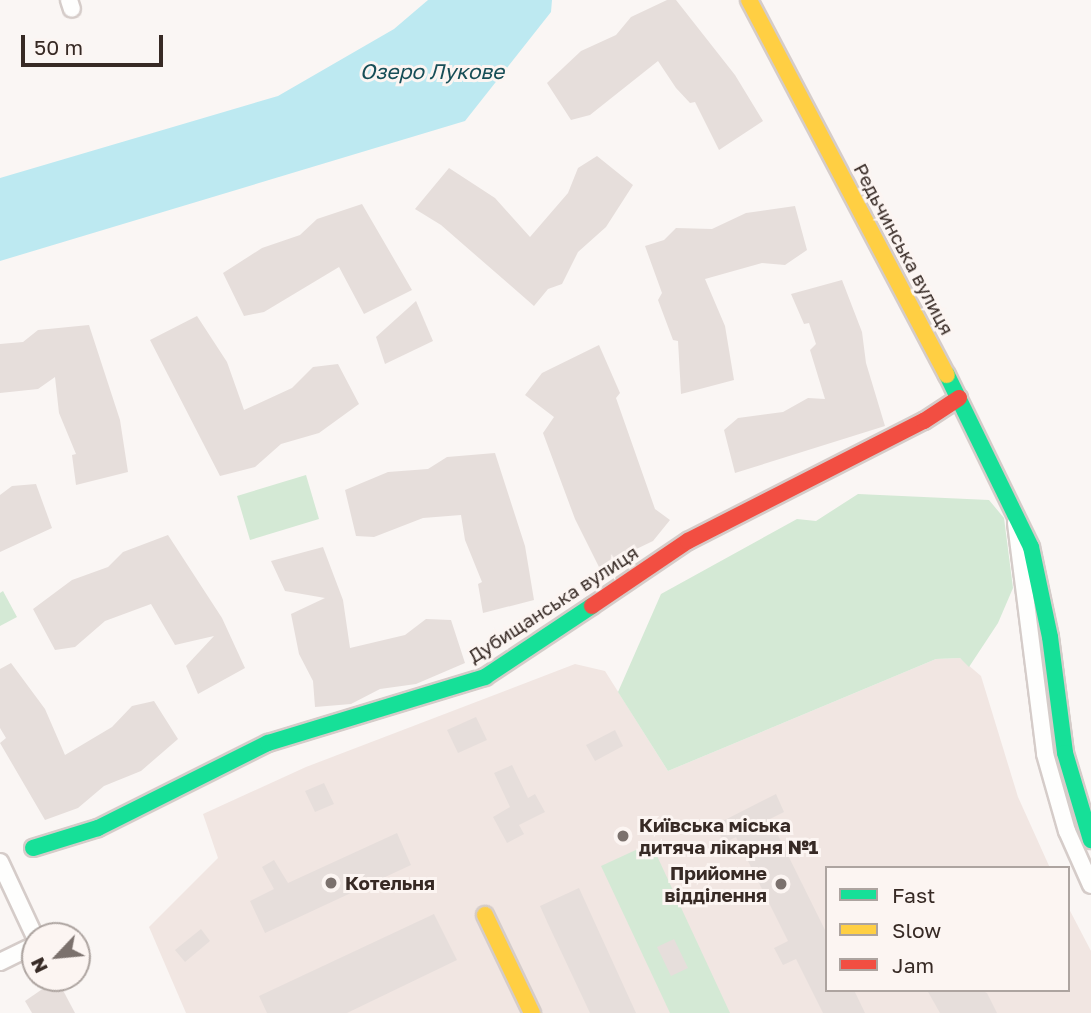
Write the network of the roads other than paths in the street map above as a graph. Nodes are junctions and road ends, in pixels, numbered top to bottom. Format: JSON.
{"nodes":[{"id":1,"x":749,"y":0,"type":"edge"},
{"id":2,"x":959,"y":398,"type":"junction"},
{"id":3,"x":1016,"y":522,"type":"junction"},
{"id":4,"x":1091,"y":840,"type":"edge"},
{"id":5,"x":33,"y":848,"type":"dead end"},
{"id":6,"x":0,"y":862,"type":"edge"},
{"id":7,"x":1091,"y":885,"type":"edge"},
{"id":8,"x":485,"y":915,"type":"dead end"},
{"id":9,"x":28,"y":922,"type":"edge"},
{"id":10,"x":21,"y":952,"type":"edge"},
{"id":11,"x":0,"y":962,"type":"edge"},
{"id":12,"x":532,"y":1013,"type":"edge"}],
"edges":[{"from":1,"to":2,"type":"street","name":"Редьчинська вулиця"},
{"from":2,"to":3,"type":"street","name":"Редьчинська вулиця"},
{"from":2,"to":5,"type":"street","name":"Дубищанська вулиця"},
{"from":3,"to":4,"type":"street","name":"Редьчинська вулиця"},
{"from":3,"to":7,"type":"street","name":"Редьчинська вулиця"},
{"from":6,"to":9,"type":"street"},
{"from":8,"to":12,"type":"street"},
{"from":10,"to":11,"type":"street"}]}
